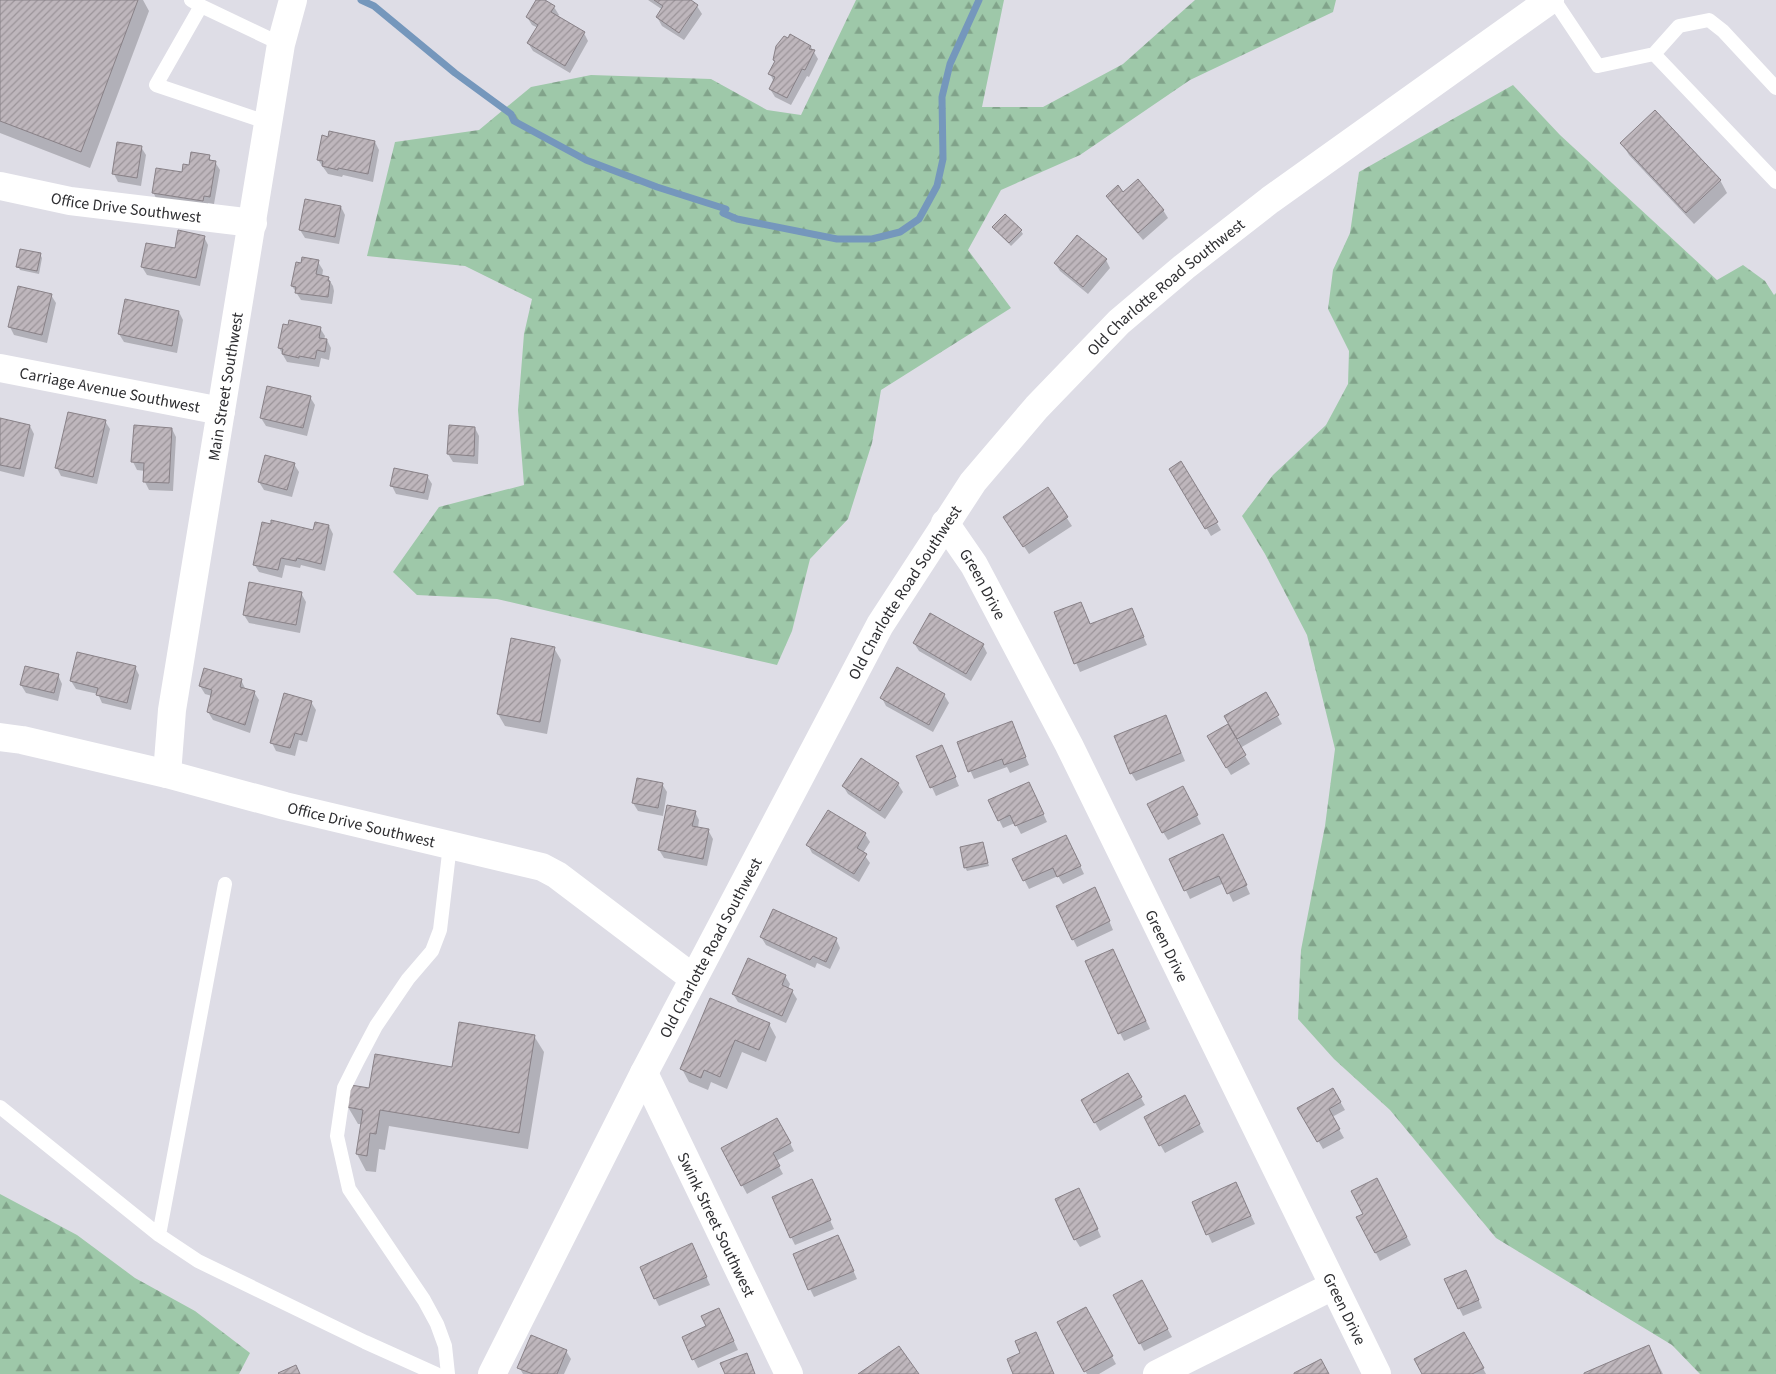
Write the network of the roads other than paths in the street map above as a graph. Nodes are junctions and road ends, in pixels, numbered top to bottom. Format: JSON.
{"nodes":[{"id":1,"x":293,"y":0,"type":"edge"},
{"id":2,"x":1550,"y":0,"type":"edge"},
{"id":3,"x":1554,"y":0,"type":"edge"},
{"id":4,"x":196,"y":3,"type":"edge"},
{"id":5,"x":281,"y":44,"type":"junction"},
{"id":6,"x":1654,"y":54,"type":"junction"},
{"id":7,"x":1776,"y":88,"type":"edge"},
{"id":8,"x":269,"y":123,"type":"junction"},
{"id":9,"x":1776,"y":182,"type":"edge"},
{"id":10,"x":0,"y":186,"type":"edge"},
{"id":11,"x":253,"y":223,"type":"junction"},
{"id":12,"x":0,"y":368,"type":"edge"},
{"id":13,"x":221,"y":411,"type":"junction"},
{"id":14,"x":945,"y":523,"type":"junction"},
{"id":15,"x":0,"y":737,"type":"edge"},
{"id":16,"x":167,"y":774,"type":"junction"},
{"id":17,"x":450,"y":845,"type":"junction"},
{"id":18,"x":225,"y":884,"type":"dead end"},
{"id":19,"x":693,"y":978,"type":"junction"},
{"id":20,"x":644,"y":1073,"type":"junction"},
{"id":21,"x":0,"y":1107,"type":"edge"},
{"id":22,"x":158,"y":1235,"type":"junction"},
{"id":23,"x":1332,"y":1286,"type":"junction"},
{"id":24,"x":436,"y":1374,"type":"edge"},
{"id":25,"x":448,"y":1374,"type":"edge"},
{"id":26,"x":492,"y":1374,"type":"edge"},
{"id":27,"x":789,"y":1374,"type":"edge"},
{"id":28,"x":1157,"y":1374,"type":"edge"},
{"id":29,"x":1377,"y":1374,"type":"edge"}],
"edges":[{"from":1,"to":5,"type":"street","name":"Main Street Southwest"},
{"from":2,"to":14,"type":"street","name":"Old Charlotte Road Southwest"},
{"from":3,"to":6,"type":"lane"},
{"from":4,"to":5,"type":"lane"},
{"from":4,"to":8,"type":"lane"},
{"from":5,"to":8,"type":"street","name":"Main Street Southwest"},
{"from":6,"to":7,"type":"lane"},
{"from":6,"to":9,"type":"lane"},
{"from":8,"to":11,"type":"street","name":"Main Street Southwest"},
{"from":10,"to":11,"type":"street","name":"Office Drive Southwest"},
{"from":11,"to":13,"type":"street","name":"Main Street Southwest"},
{"from":12,"to":13,"type":"street","name":"Carriage Avenue Southwest"},
{"from":13,"to":16,"type":"street","name":"Main Street Southwest"},
{"from":14,"to":19,"type":"street","name":"Old Charlotte Road Southwest"},
{"from":14,"to":23,"type":"street","name":"Green Drive"},
{"from":15,"to":16,"type":"street","name":"Office Drive Southwest"},
{"from":16,"to":17,"type":"street","name":"Office Drive Southwest"},
{"from":17,"to":19,"type":"street","name":"Office Drive Southwest"},
{"from":17,"to":25,"type":"lane"},
{"from":18,"to":22,"type":"lane"},
{"from":19,"to":20,"type":"street","name":"Old Charlotte Road Southwest"},
{"from":20,"to":26,"type":"street","name":"Old Charlotte Road Southwest"},
{"from":20,"to":27,"type":"street","name":"Swink Street Southwest"},
{"from":21,"to":22,"type":"lane"},
{"from":22,"to":24,"type":"lane"},
{"from":23,"to":28,"type":"street"},
{"from":23,"to":29,"type":"street","name":"Green Drive"}]}
